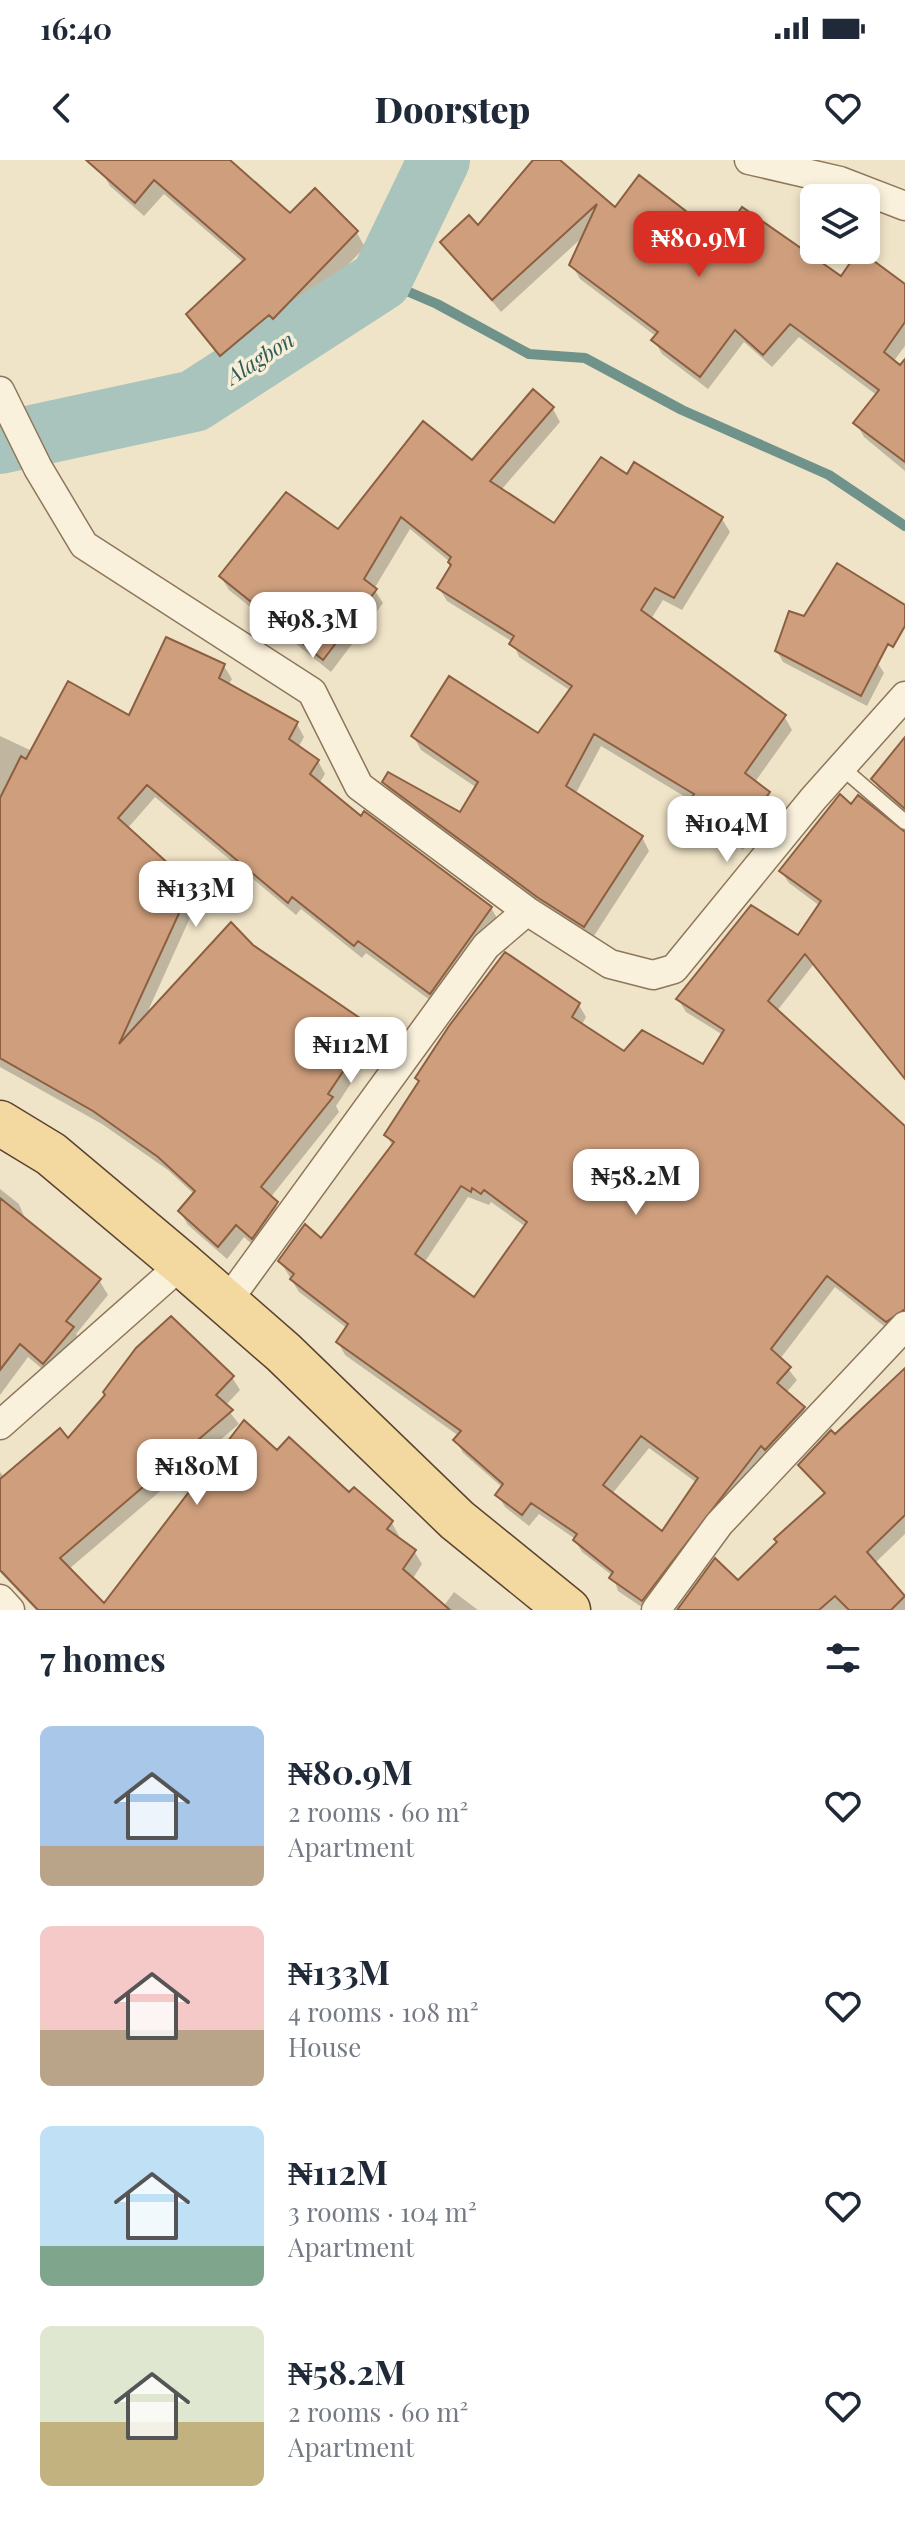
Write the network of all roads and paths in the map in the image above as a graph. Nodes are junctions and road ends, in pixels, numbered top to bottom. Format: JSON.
{"nodes":[{"id":1,"x":749,"y":160,"type":"edge"},
{"id":2,"x":824,"y":169,"type":"edge"},
{"id":3,"x":905,"y":206,"type":"edge"},
{"id":4,"x":6,"y":404,"type":"edge"},
{"id":5,"x":905,"y":696,"type":"edge"},
{"id":6,"x":841,"y":767,"type":"junction"},
{"id":7,"x":905,"y":822,"type":"edge"},
{"id":8,"x":527,"y":911,"type":"junction"},
{"id":9,"x":0,"y":1123,"type":"edge"},
{"id":10,"x":182,"y":1264,"type":"junction"},
{"id":11,"x":226,"y":1303,"type":"junction"},
{"id":12,"x":901,"y":1337,"type":"edge"},
{"id":13,"x":0,"y":1425,"type":"edge"},
{"id":14,"x":0,"y":1599,"type":"edge"},
{"id":15,"x":10,"y":1610,"type":"edge"},
{"id":16,"x":568,"y":1610,"type":"edge"},
{"id":17,"x":656,"y":1610,"type":"edge"}],
"edges":[{"from":1,"to":2,"type":"street"},
{"from":2,"to":3,"type":"street"},
{"from":4,"to":8,"type":"street"},
{"from":5,"to":6,"type":"street"},
{"from":6,"to":7,"type":"lane"},
{"from":6,"to":8,"type":"street"},
{"from":8,"to":11,"type":"street"},
{"from":9,"to":10,"type":"main road"},
{"from":10,"to":11,"type":"main road"},
{"from":10,"to":13,"type":"street"},
{"from":11,"to":16,"type":"main road"},
{"from":12,"to":17,"type":"street"},
{"from":14,"to":15,"type":"street"}]}
